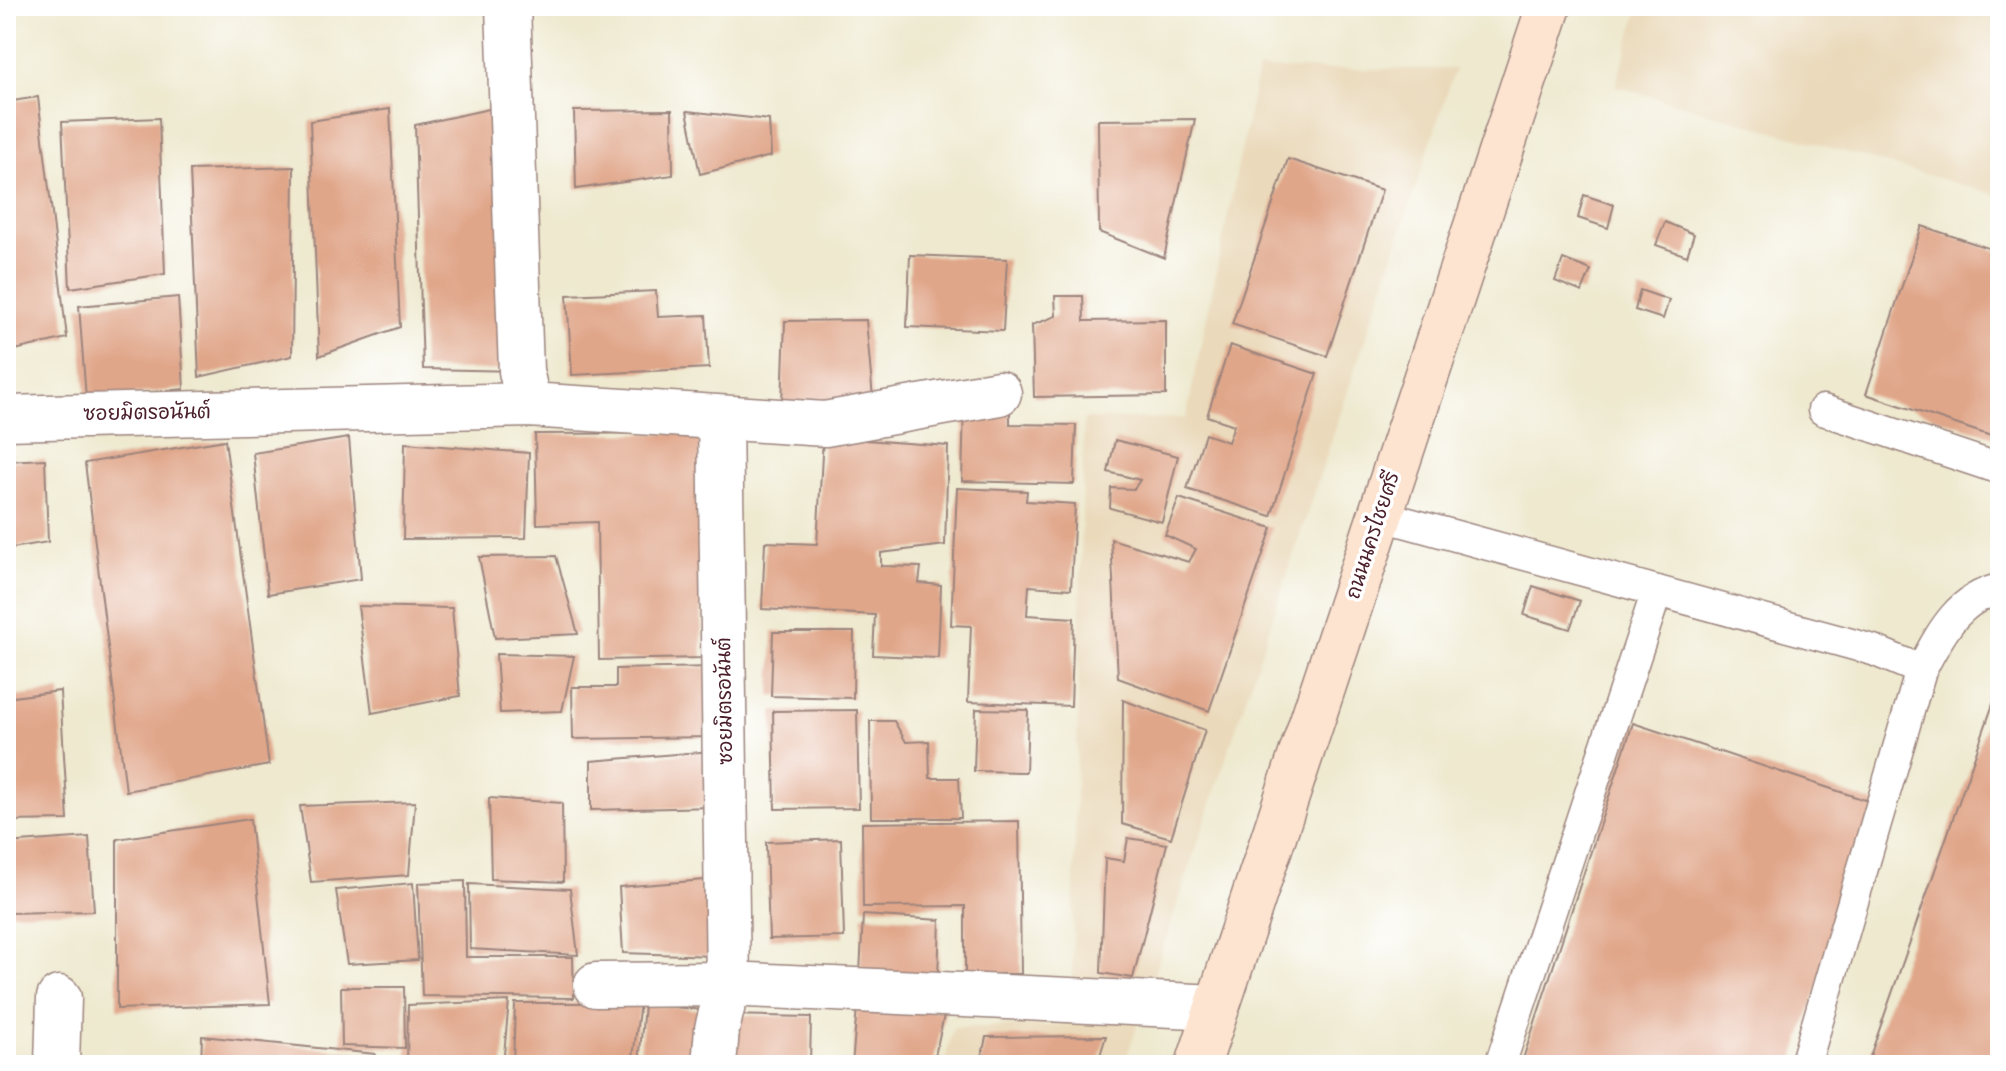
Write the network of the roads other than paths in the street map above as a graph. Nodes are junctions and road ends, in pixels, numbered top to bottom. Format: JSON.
{"nodes":[{"id":1,"x":508,"y":6,"type":"edge"},
{"id":2,"x":1549,"y":6,"type":"edge"},
{"id":3,"x":999,"y":393,"type":"dead end"},
{"id":4,"x":529,"y":405,"type":"junction"},
{"id":5,"x":1823,"y":410,"type":"dead end"},
{"id":6,"x":6,"y":418,"type":"edge"},
{"id":7,"x":720,"y":418,"type":"junction"},
{"id":8,"x":2000,"y":469,"type":"edge"},
{"id":9,"x":1379,"y":515,"type":"junction"},
{"id":10,"x":2000,"y":589,"type":"edge"},
{"id":11,"x":1657,"y":591,"type":"junction"},
{"id":12,"x":1921,"y":670,"type":"junction"},
{"id":13,"x":728,"y":984,"type":"junction"},
{"id":14,"x":596,"y":985,"type":"dead end"},
{"id":15,"x":59,"y":998,"type":"dead end"},
{"id":16,"x":1217,"y":1007,"type":"junction"},
{"id":17,"x":57,"y":1065,"type":"edge"},
{"id":18,"x":714,"y":1065,"type":"edge"},
{"id":19,"x":1198,"y":1065,"type":"edge"},
{"id":20,"x":1500,"y":1065,"type":"edge"},
{"id":21,"x":1805,"y":1065,"type":"edge"}],
"edges":[{"from":1,"to":4,"type":"street"},
{"from":2,"to":9,"type":"main road","name":"ถนนนครไชยศรี"},
{"from":3,"to":7,"type":"street","name":"ซอยมิตรอนันต์"},
{"from":4,"to":6,"type":"street","name":"ซอยมิตรอนันต์"},
{"from":4,"to":7,"type":"street","name":"ซอยมิตรอนันต์"},
{"from":5,"to":8,"type":"lane"},
{"from":7,"to":13,"type":"street","name":"ซอยมิตรอนันต์"},
{"from":9,"to":11,"type":"lane"},
{"from":9,"to":16,"type":"main road","name":"ถนนนครไชยศรี"},
{"from":10,"to":12,"type":"lane"},
{"from":11,"to":12,"type":"lane"},
{"from":11,"to":20,"type":"lane"},
{"from":12,"to":21,"type":"lane"},
{"from":13,"to":14,"type":"street"},
{"from":13,"to":16,"type":"street"},
{"from":13,"to":18,"type":"street","name":"ซอยมิตรอนันต์"},
{"from":15,"to":17,"type":"street"},
{"from":16,"to":19,"type":"main road","name":"ถนนนครไชยศรี"}]}
